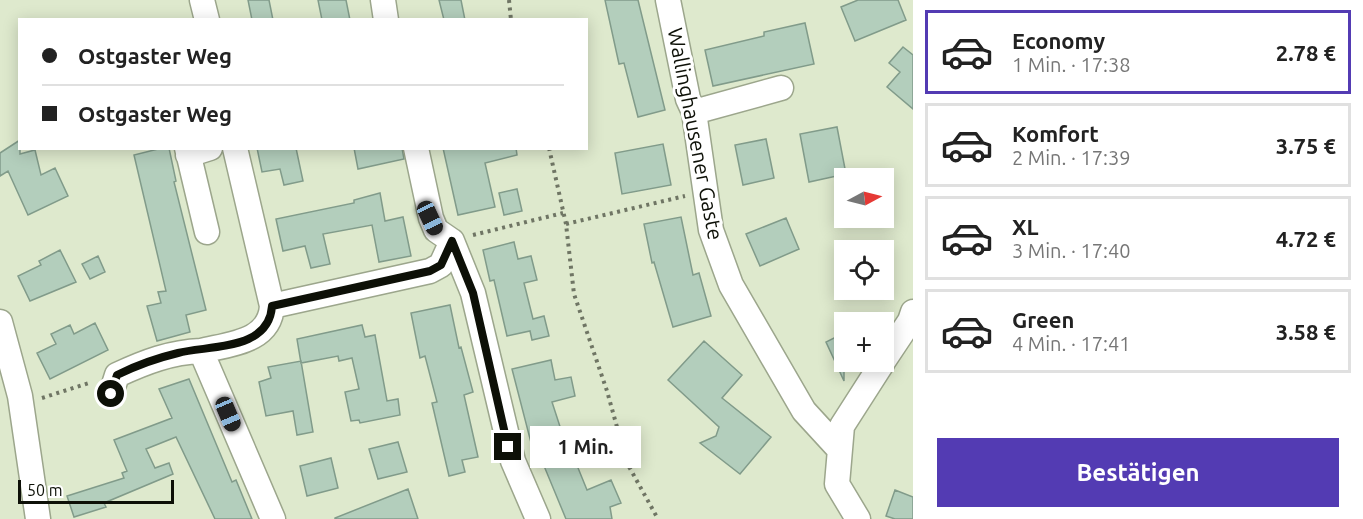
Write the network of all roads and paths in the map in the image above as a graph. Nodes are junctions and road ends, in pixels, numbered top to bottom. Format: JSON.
{"nodes":[{"id":1,"x":202,"y":0,"type":"edge"},
{"id":2,"x":382,"y":0,"type":"edge"},
{"id":3,"x":509,"y":0,"type":"edge"},
{"id":4,"x":668,"y":0,"type":"edge"},
{"id":5,"x":206,"y":18,"type":"edge"},
{"id":6,"x":386,"y":18,"type":"edge"},
{"id":7,"x":512,"y":18,"type":"edge"},
{"id":8,"x":781,"y":88,"type":"dead end"},
{"id":9,"x":694,"y":111,"type":"junction"},
{"id":10,"x":235,"y":150,"type":"edge"},
{"id":11,"x":416,"y":150,"type":"edge"},
{"id":12,"x":549,"y":150,"type":"edge"},
{"id":13,"x":195,"y":151,"type":"edge"},
{"id":14,"x":706,"y":191,"type":"junction"},
{"id":15,"x":563,"y":213,"type":"junction"},
{"id":16,"x":566,"y":225,"type":"junction"},
{"id":17,"x":207,"y":232,"type":"dead end"},
{"id":18,"x":452,"y":241,"type":"junction"},
{"id":19,"x":272,"y":306,"type":"junction"},
{"id":20,"x":913,"y":312,"type":"edge"},
{"id":21,"x":0,"y":322,"type":"edge"},
{"id":22,"x":894,"y":345,"type":"edge"},
{"id":23,"x":201,"y":351,"type":"junction"},
{"id":24,"x":876,"y":372,"type":"edge"},
{"id":25,"x":122,"y":373,"type":"junction"},
{"id":26,"x":111,"y":394,"type":"dead end"},
{"id":27,"x":21,"y":405,"type":"junction"},
{"id":28,"x":838,"y":448,"type":"junction"},
{"id":29,"x":38,"y":519,"type":"edge"},
{"id":30,"x":273,"y":519,"type":"edge"},
{"id":31,"x":537,"y":519,"type":"edge"},
{"id":32,"x":658,"y":519,"type":"edge"},
{"id":33,"x":858,"y":519,"type":"edge"}],
"edges":[{"from":1,"to":5,"type":"street"},
{"from":2,"to":6,"type":"street"},
{"from":3,"to":7,"type":"path"},
{"from":4,"to":9,"type":"street","name":"Wallinghausener Gaste"},
{"from":8,"to":9,"type":"street"},
{"from":9,"to":14,"type":"street","name":"Wallinghausener Gaste"},
{"from":10,"to":19,"type":"street"},
{"from":11,"to":18,"type":"street"},
{"from":12,"to":15,"type":"path"},
{"from":13,"to":17,"type":"street"},
{"from":14,"to":16,"type":"path"},
{"from":14,"to":28,"type":"street","name":"Wallinghausener Gaste"},
{"from":15,"to":16,"type":"path"},
{"from":15,"to":18,"type":"path"},
{"from":16,"to":32,"type":"path"},
{"from":18,"to":19,"type":"street"},
{"from":18,"to":31,"type":"street"},
{"from":19,"to":23,"type":"street"},
{"from":20,"to":22,"type":"street"},
{"from":21,"to":27,"type":"street"},
{"from":23,"to":25,"type":"street"},
{"from":23,"to":30,"type":"street"},
{"from":24,"to":28,"type":"street"},
{"from":25,"to":26,"type":"street"},
{"from":25,"to":27,"type":"path"},
{"from":27,"to":29,"type":"street"},
{"from":28,"to":33,"type":"street"}]}
